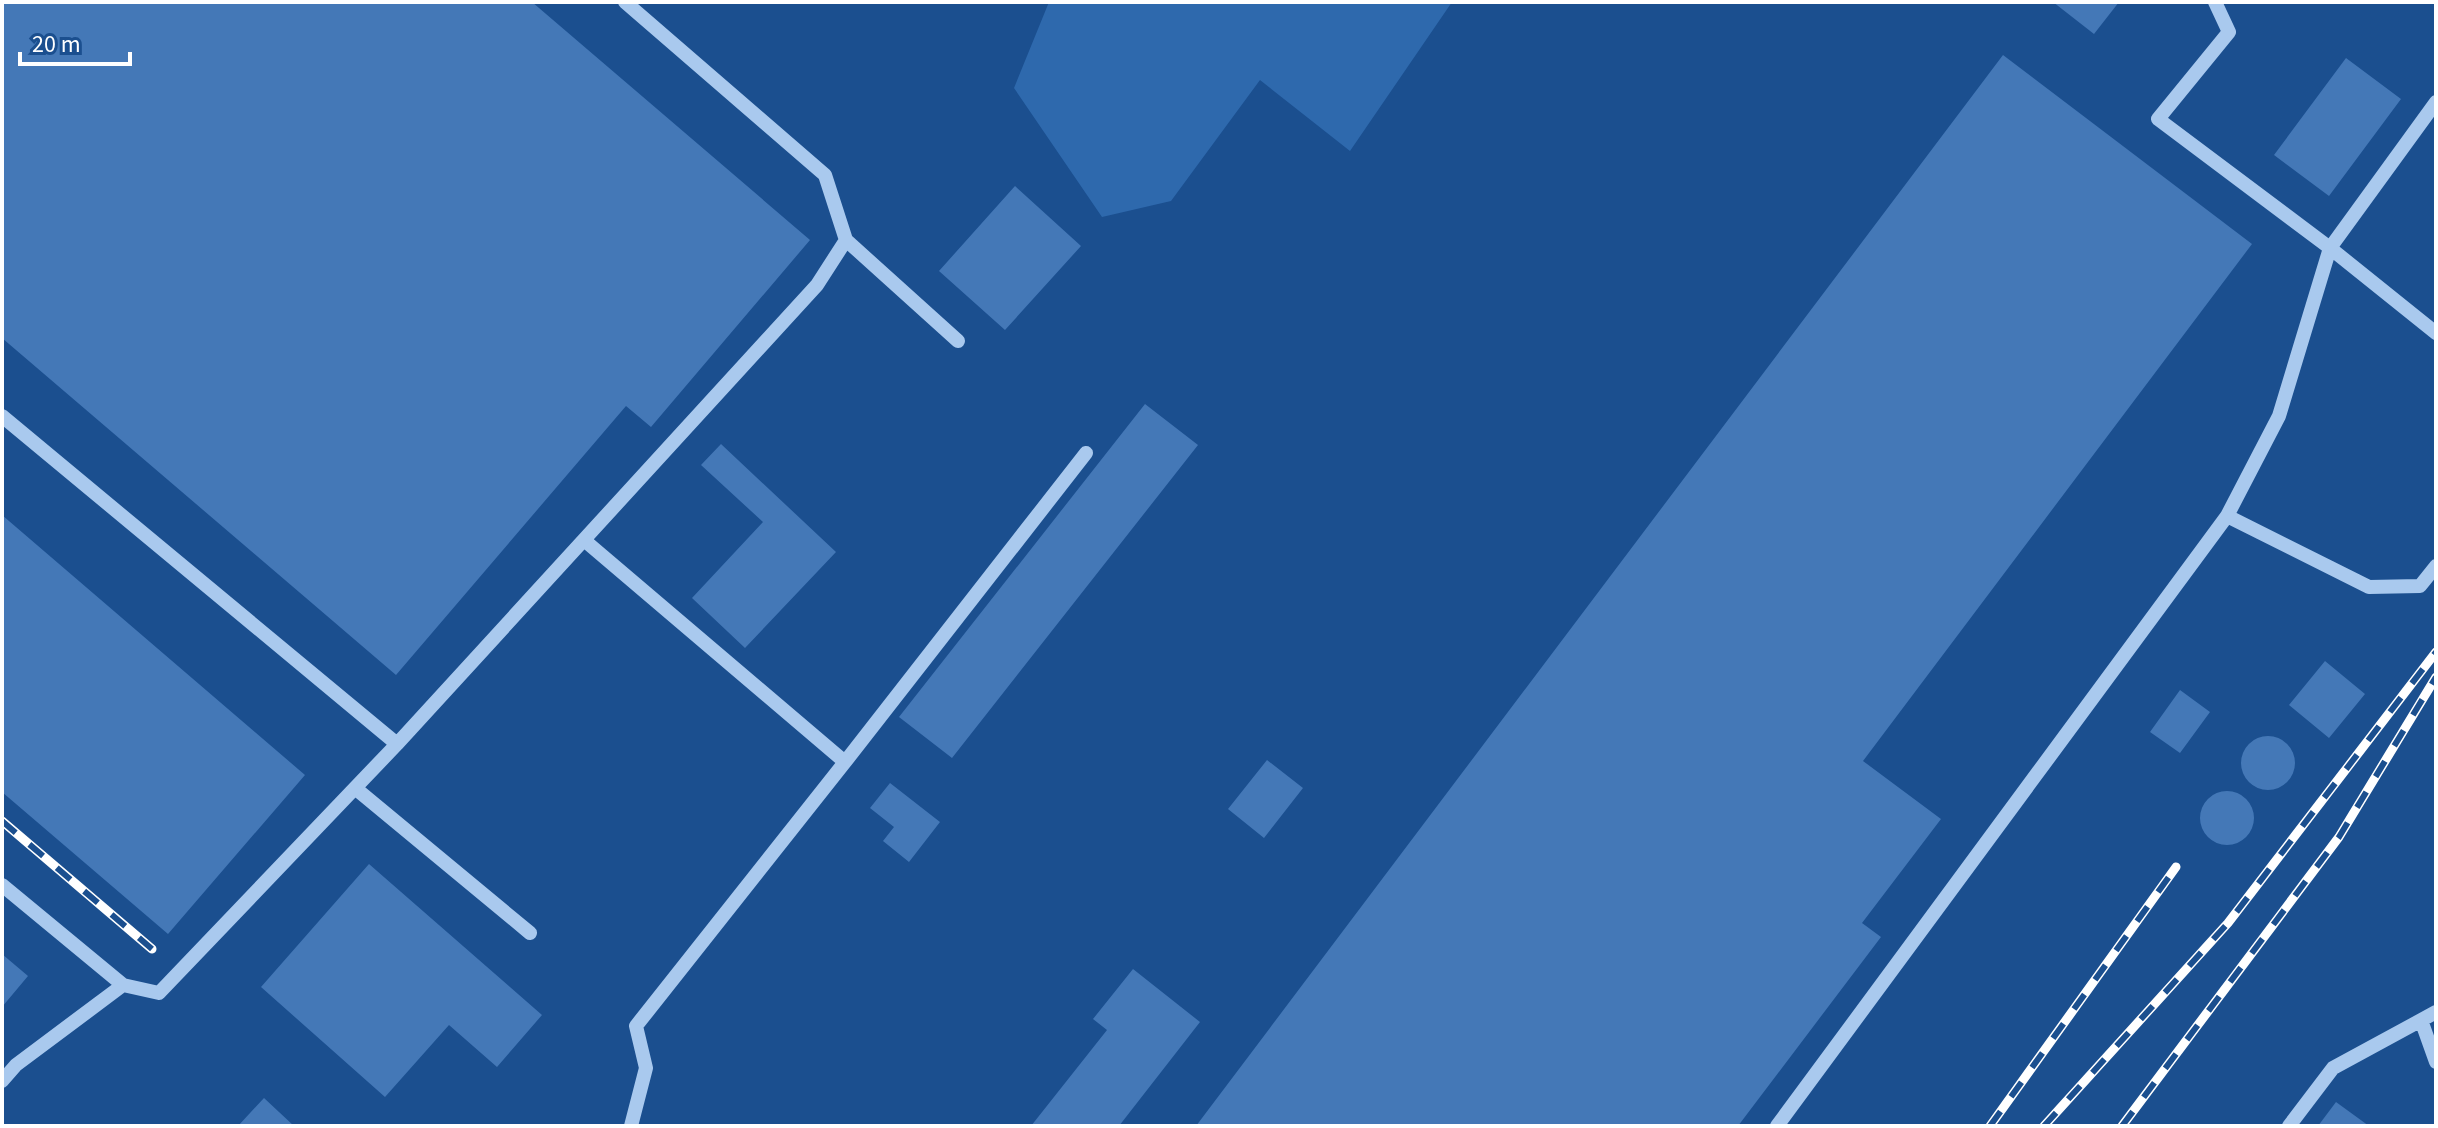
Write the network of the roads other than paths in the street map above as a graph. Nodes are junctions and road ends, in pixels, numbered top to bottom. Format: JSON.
{"nodes":[{"id":1,"x":625,"y":2,"type":"edge"},
{"id":2,"x":2215,"y":2,"type":"edge"},
{"id":3,"x":2436,"y":102,"type":"edge"},
{"id":4,"x":846,"y":240,"type":"junction"},
{"id":5,"x":2330,"y":248,"type":"junction"},
{"id":6,"x":2436,"y":333,"type":"edge"},
{"id":7,"x":958,"y":341,"type":"dead end"},
{"id":8,"x":2,"y":416,"type":"edge"},
{"id":9,"x":1086,"y":453,"type":"dead end"},
{"id":10,"x":2227,"y":516,"type":"junction"},
{"id":11,"x":584,"y":540,"type":"junction"},
{"id":12,"x":2436,"y":566,"type":"edge"},
{"id":13,"x":397,"y":744,"type":"junction"},
{"id":14,"x":845,"y":762,"type":"junction"},
{"id":15,"x":355,"y":788,"type":"junction"},
{"id":16,"x":2,"y":885,"type":"edge"},
{"id":17,"x":530,"y":933,"type":"dead end"},
{"id":18,"x":123,"y":985,"type":"junction"},
{"id":19,"x":2436,"y":1012,"type":"edge"},
{"id":20,"x":2421,"y":1020,"type":"junction"},
{"id":21,"x":2436,"y":1062,"type":"edge"},
{"id":22,"x":2,"y":1081,"type":"edge"},
{"id":23,"x":631,"y":1126,"type":"edge"},
{"id":24,"x":1777,"y":1126,"type":"edge"},
{"id":25,"x":2289,"y":1126,"type":"edge"}],
"edges":[{"from":1,"to":4,"type":"lane"},
{"from":2,"to":5,"type":"lane"},
{"from":3,"to":5,"type":"lane"},
{"from":4,"to":7,"type":"lane"},
{"from":4,"to":11,"type":"lane"},
{"from":5,"to":6,"type":"lane"},
{"from":5,"to":10,"type":"lane"},
{"from":8,"to":13,"type":"lane"},
{"from":9,"to":14,"type":"lane"},
{"from":10,"to":12,"type":"lane"},
{"from":10,"to":24,"type":"lane"},
{"from":11,"to":13,"type":"lane"},
{"from":11,"to":14,"type":"lane"},
{"from":13,"to":15,"type":"lane"},
{"from":14,"to":23,"type":"lane"},
{"from":15,"to":17,"type":"lane"},
{"from":15,"to":18,"type":"lane"},
{"from":16,"to":18,"type":"lane"},
{"from":18,"to":22,"type":"lane"},
{"from":19,"to":20,"type":"lane"},
{"from":20,"to":21,"type":"lane"},
{"from":20,"to":25,"type":"lane"}]}
